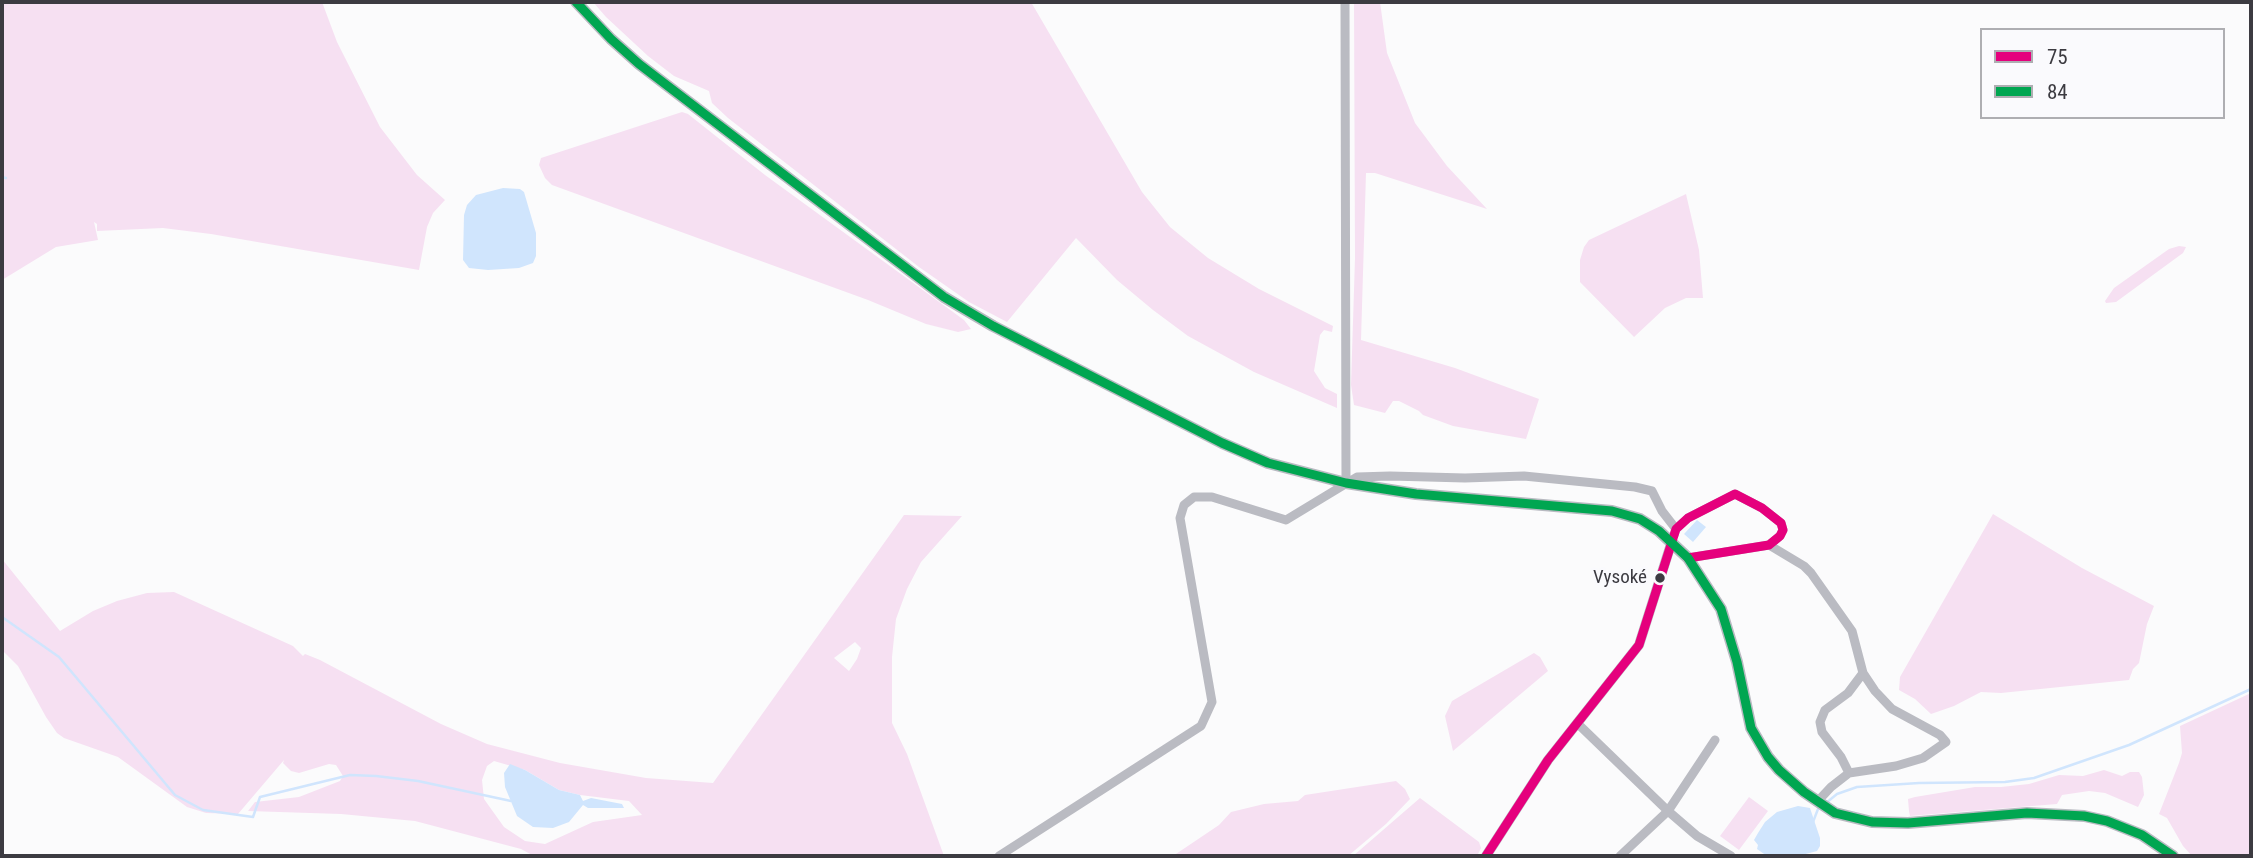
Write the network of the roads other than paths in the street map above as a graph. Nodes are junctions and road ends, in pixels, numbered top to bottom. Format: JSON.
{"nodes":[{"id":1,"x":576,"y":2,"type":"edge"},
{"id":2,"x":1345,"y":2,"type":"edge"},
{"id":3,"x":1346,"y":483,"type":"junction"},
{"id":4,"x":1674,"y":535,"type":"junction"},
{"id":5,"x":1769,"y":545,"type":"junction"},
{"id":6,"x":1688,"y":558,"type":"junction"},
{"id":7,"x":1863,"y":673,"type":"junction"},
{"id":8,"x":1577,"y":723,"type":"junction"},
{"id":9,"x":1715,"y":740,"type":"dead end"},
{"id":10,"x":1849,"y":773,"type":"junction"},
{"id":11,"x":1817,"y":802,"type":"junction"},
{"id":12,"x":1668,"y":811,"type":"junction"},
{"id":13,"x":999,"y":856,"type":"edge"},
{"id":14,"x":1486,"y":856,"type":"edge"},
{"id":15,"x":1620,"y":856,"type":"edge"},
{"id":16,"x":1731,"y":856,"type":"edge"},
{"id":17,"x":2173,"y":856,"type":"edge"}],
"edges":[{"from":1,"to":3,"type":"main road"},
{"from":2,"to":3,"type":"street"},
{"from":3,"to":4,"type":"main road"},
{"from":3,"to":4,"type":"street"},
{"from":3,"to":13,"type":"street"},
{"from":4,"to":5,"type":"street"},
{"from":4,"to":6,"type":"main road"},
{"from":4,"to":8,"type":"street"},
{"from":5,"to":6,"type":"street"},
{"from":5,"to":7,"type":"street"},
{"from":6,"to":11,"type":"main road"},
{"from":7,"to":10,"type":"street"},
{"from":7,"to":10,"type":"street"},
{"from":8,"to":12,"type":"street"},
{"from":8,"to":14,"type":"street"},
{"from":9,"to":12,"type":"street"},
{"from":10,"to":11,"type":"street"},
{"from":11,"to":17,"type":"main road"},
{"from":12,"to":15,"type":"street"},
{"from":12,"to":16,"type":"street"}]}
